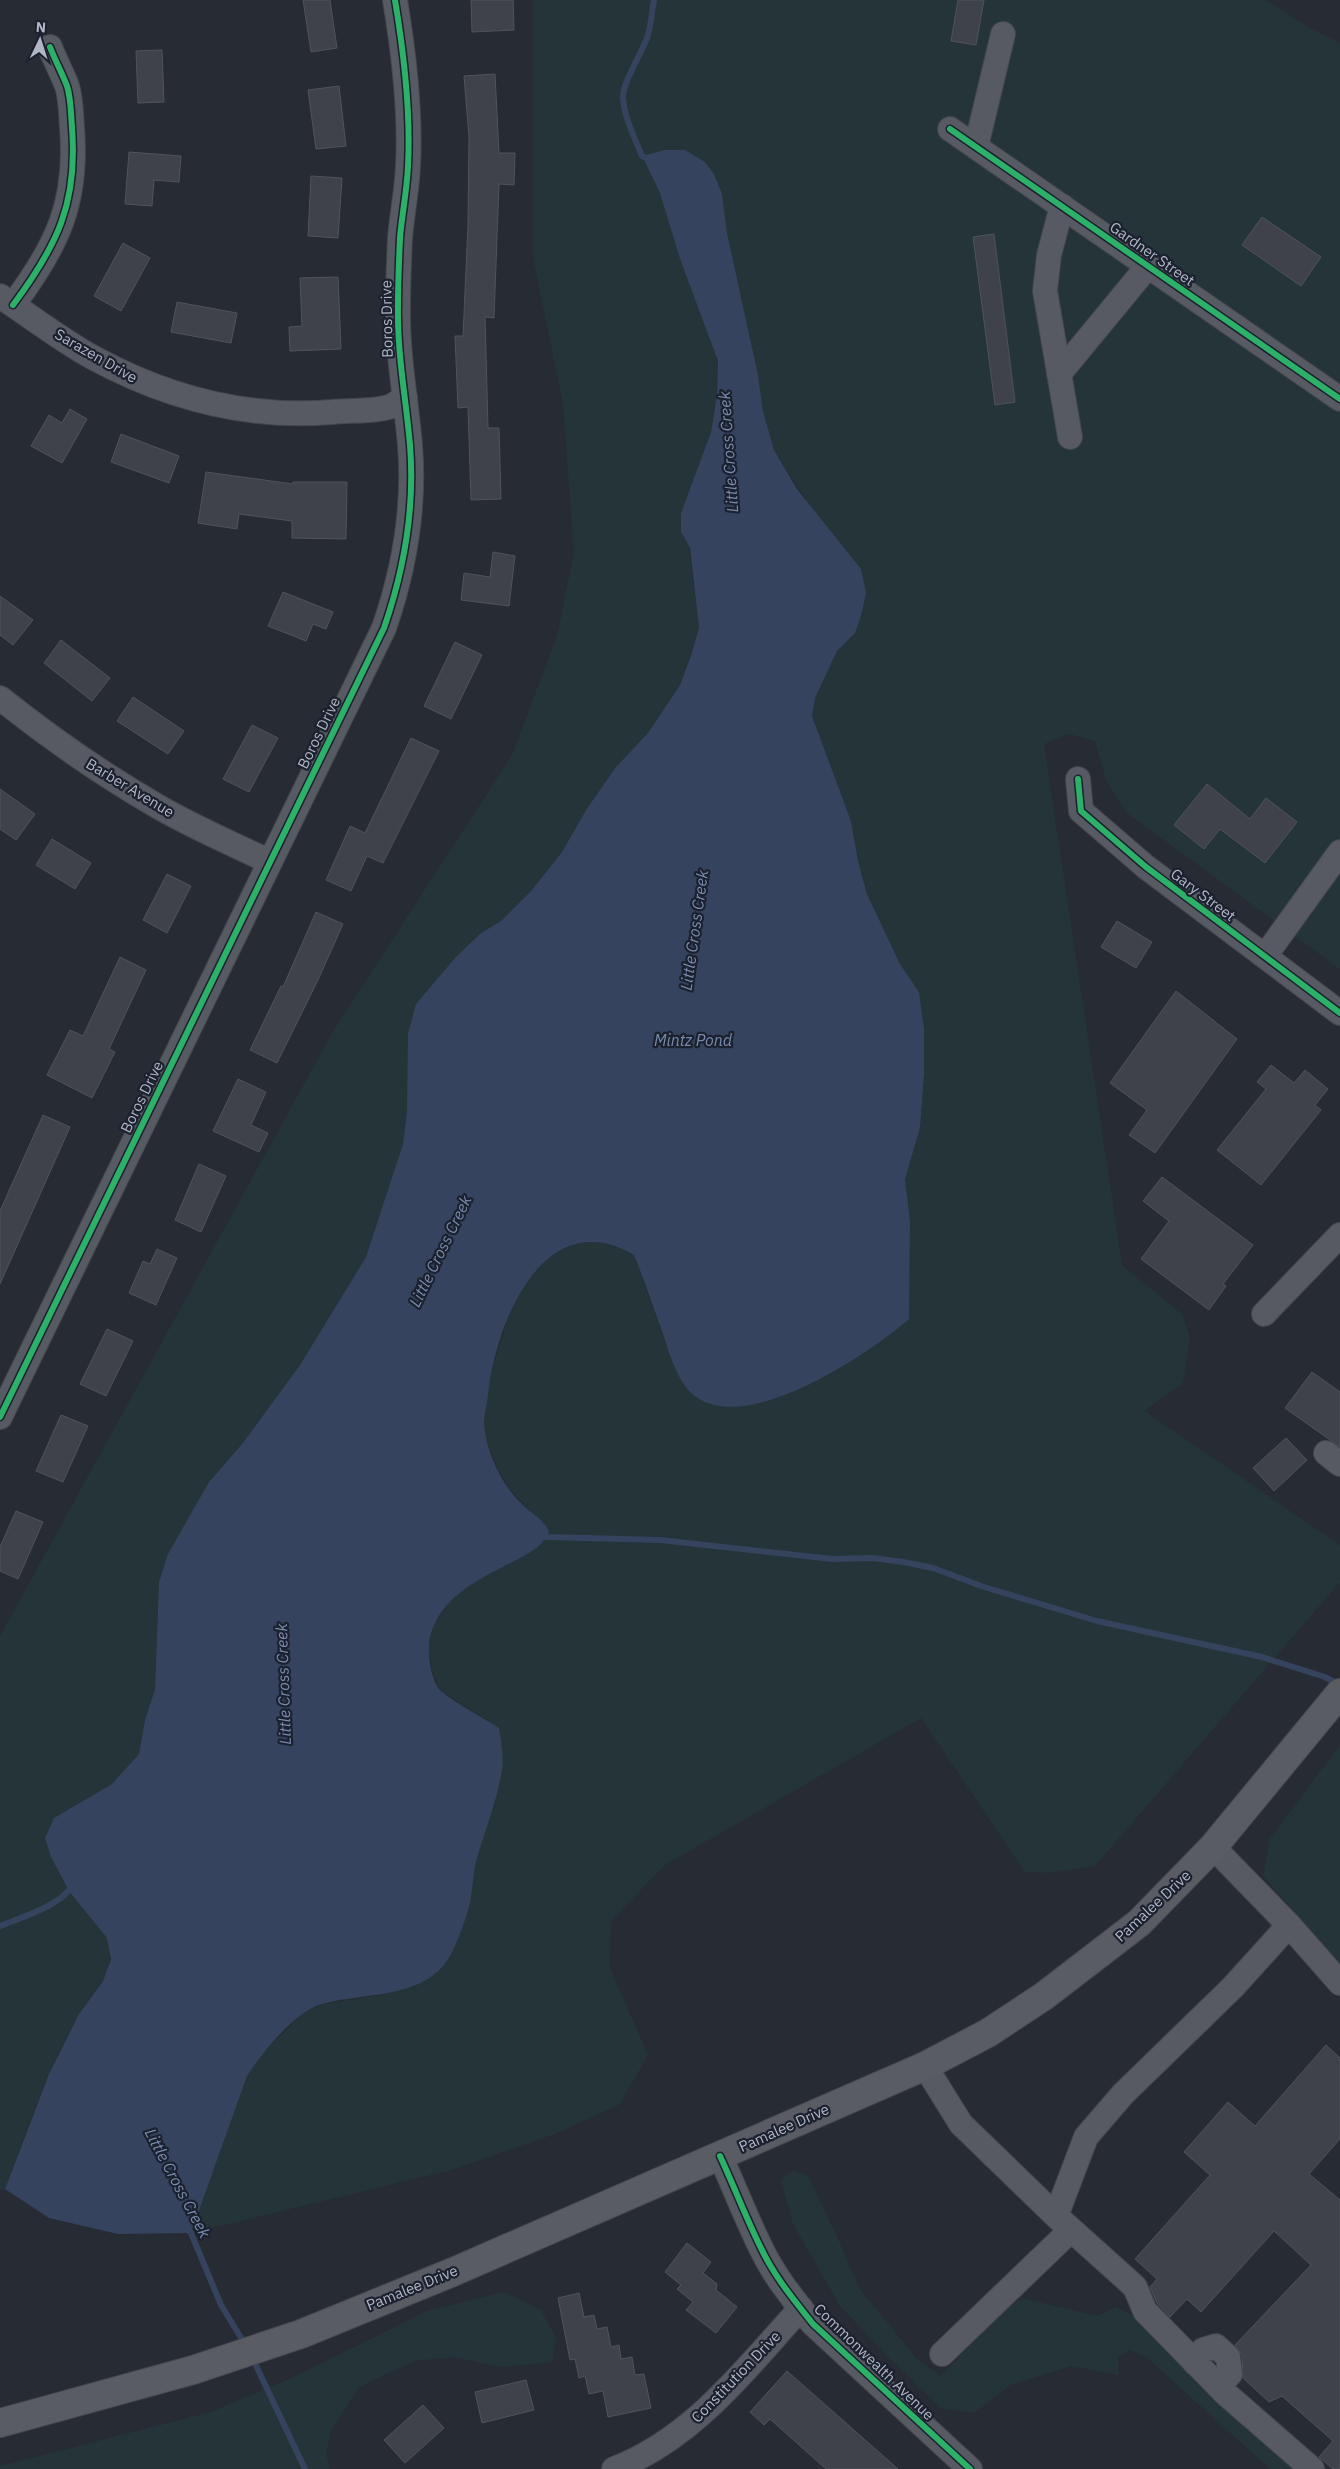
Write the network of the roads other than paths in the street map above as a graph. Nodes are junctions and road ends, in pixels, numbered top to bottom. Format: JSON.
{"nodes":[{"id":1,"x":395,"y":0,"type":"edge"},
{"id":2,"x":1003,"y":34,"type":"dead end"},
{"id":3,"x":50,"y":47,"type":"dead end"},
{"id":4,"x":950,"y":129,"type":"dead end"},
{"id":5,"x":976,"y":147,"type":"junction"},
{"id":6,"x":1062,"y":206,"type":"junction"},
{"id":7,"x":1148,"y":266,"type":"junction"},
{"id":8,"x":7,"y":300,"type":"edge"},
{"id":9,"x":1059,"y":374,"type":"junction"},
{"id":10,"x":405,"y":397,"type":"junction"},
{"id":11,"x":1340,"y":399,"type":"edge"},
{"id":12,"x":1070,"y":437,"type":"dead end"},
{"id":13,"x":0,"y":698,"type":"edge"},
{"id":14,"x":1078,"y":779,"type":"dead end"},
{"id":15,"x":1340,"y":852,"type":"edge"},
{"id":16,"x":270,"y":862,"type":"junction"},
{"id":17,"x":1265,"y":956,"type":"junction"},
{"id":18,"x":1340,"y":1013,"type":"edge"},
{"id":19,"x":1340,"y":1235,"type":"edge"},
{"id":20,"x":1264,"y":1314,"type":"dead end"},
{"id":21,"x":0,"y":1417,"type":"edge"},
{"id":22,"x":1340,"y":1693,"type":"edge"},
{"id":23,"x":1213,"y":1847,"type":"junction"},
{"id":24,"x":1289,"y":1925,"type":"junction"},
{"id":25,"x":1340,"y":1983,"type":"edge"},
{"id":26,"x":925,"y":2066,"type":"junction"},
{"id":27,"x":720,"y":2156,"type":"junction"},
{"id":28,"x":1063,"y":2223,"type":"junction"},
{"id":29,"x":800,"y":2308,"type":"junction"},
{"id":30,"x":942,"y":2354,"type":"dead end"},
{"id":31,"x":0,"y":2423,"type":"edge"},
{"id":32,"x":957,"y":2465,"type":"edge"},
{"id":33,"x":614,"y":2469,"type":"edge"},
{"id":34,"x":1312,"y":2469,"type":"edge"}],
"edges":[{"from":1,"to":10,"type":"street","name":"Boros Drive"},
{"from":2,"to":5,"type":"street"},
{"from":3,"to":8,"type":"street"},
{"from":4,"to":5,"type":"street","name":"Gardner Street"},
{"from":5,"to":6,"type":"street","name":"Gardner Street"},
{"from":6,"to":7,"type":"street","name":"Gardner Street"},
{"from":6,"to":9,"type":"street"},
{"from":7,"to":9,"type":"street"},
{"from":7,"to":11,"type":"street","name":"Gardner Street"},
{"from":8,"to":10,"type":"street","name":"Sarazen Drive"},
{"from":9,"to":12,"type":"street"},
{"from":10,"to":16,"type":"street","name":"Boros Drive"},
{"from":13,"to":16,"type":"street","name":"Barber Avenue"},
{"from":14,"to":17,"type":"street","name":"Gary Street"},
{"from":15,"to":17,"type":"street"},
{"from":16,"to":21,"type":"street","name":"Boros Drive"},
{"from":17,"to":18,"type":"street","name":"Gary Street"},
{"from":19,"to":20,"type":"street"},
{"from":22,"to":23,"type":"main road","name":"Pamalee Drive"},
{"from":23,"to":24,"type":"street"},
{"from":23,"to":26,"type":"main road","name":"Pamalee Drive"},
{"from":24,"to":25,"type":"street"},
{"from":24,"to":28,"type":"street"},
{"from":26,"to":27,"type":"main road","name":"Pamalee Drive"},
{"from":26,"to":28,"type":"street"},
{"from":27,"to":29,"type":"street","name":"Commonwealth Avenue"},
{"from":27,"to":31,"type":"main road","name":"Pamalee Drive"},
{"from":28,"to":30,"type":"street"},
{"from":28,"to":34,"type":"street"},
{"from":29,"to":32,"type":"street","name":"Commonwealth Avenue"},
{"from":29,"to":33,"type":"street","name":"Constitution Drive"}]}
